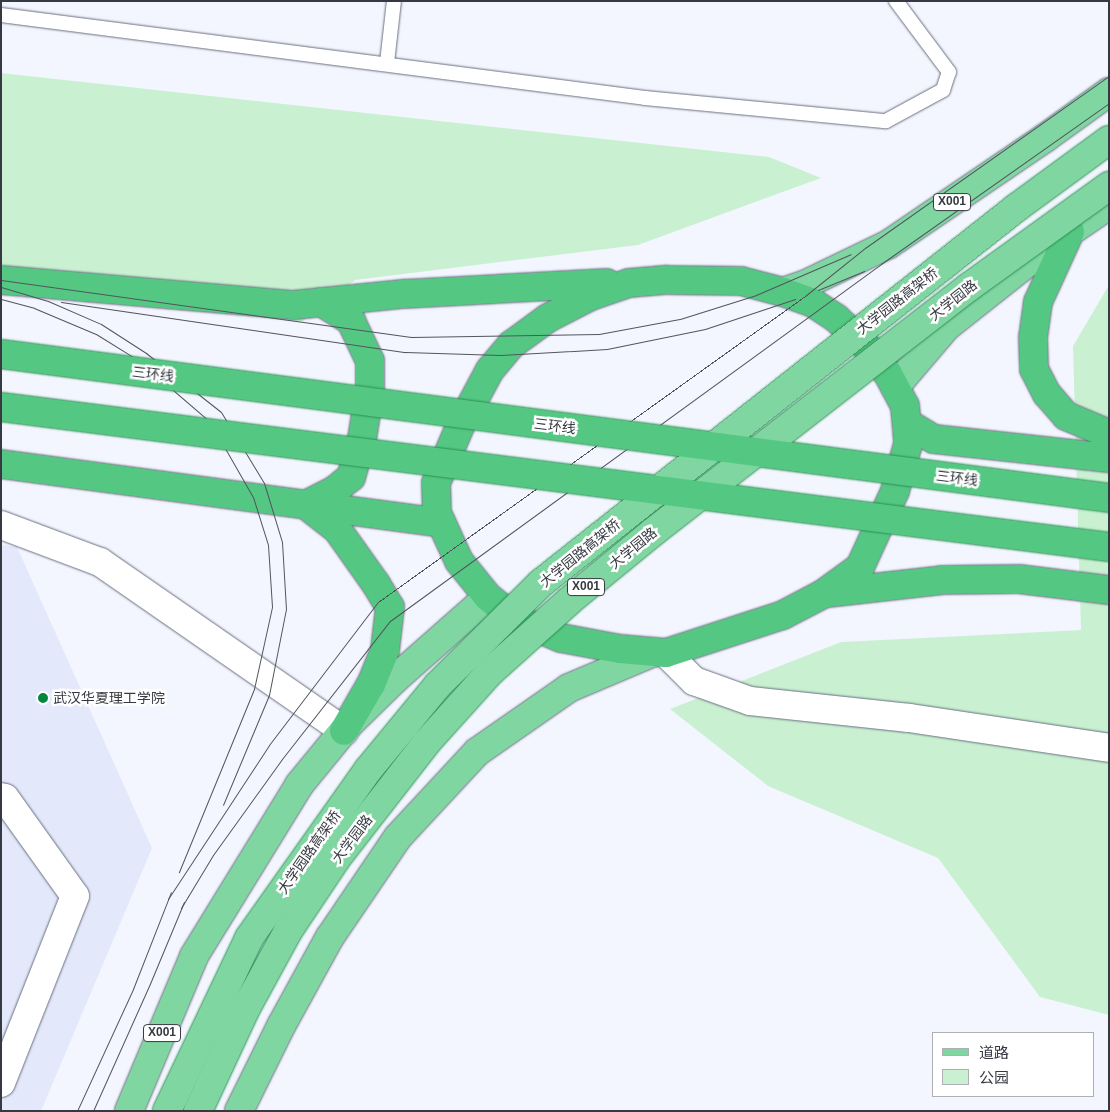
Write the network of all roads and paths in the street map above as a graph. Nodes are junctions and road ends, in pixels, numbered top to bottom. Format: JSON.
{"nodes":[{"id":1,"x":394,"y":1,"type":"edge"},
{"id":2,"x":896,"y":1,"type":"edge"},
{"id":3,"x":1,"y":15,"type":"edge"},
{"id":4,"x":386,"y":63,"type":"junction"},
{"id":5,"x":1109,"y":92,"type":"edge"},
{"id":6,"x":1109,"y":140,"type":"edge"},
{"id":7,"x":1109,"y":186,"type":"edge"},
{"id":8,"x":1109,"y":204,"type":"edge"},
{"id":9,"x":1070,"y":232,"type":"junction"},
{"id":10,"x":1,"y":280,"type":"edge"},
{"id":11,"x":629,"y":283,"type":"junction"},
{"id":12,"x":783,"y":292,"type":"junction"},
{"id":13,"x":321,"y":302,"type":"junction"},
{"id":14,"x":1,"y":354,"type":"edge"},
{"id":15,"x":895,"y":387,"type":"junction"},
{"id":16,"x":1,"y":407,"type":"edge"},
{"id":17,"x":907,"y":423,"type":"junction"},
{"id":18,"x":1109,"y":434,"type":"edge"},
{"id":19,"x":1109,"y":458,"type":"edge"},
{"id":20,"x":1,"y":464,"type":"edge"},
{"id":21,"x":1109,"y":498,"type":"edge"},
{"id":22,"x":306,"y":505,"type":"junction"},
{"id":23,"x":441,"y":523,"type":"junction"},
{"id":24,"x":1,"y":524,"type":"edge"},
{"id":25,"x":1109,"y":547,"type":"edge"},
{"id":26,"x":1109,"y":590,"type":"edge"},
{"id":27,"x":823,"y":594,"type":"junction"},
{"id":28,"x":488,"y":597,"type":"junction"},
{"id":29,"x":660,"y":652,"type":"junction"},
{"id":30,"x":344,"y":731,"type":"junction"},
{"id":31,"x":1109,"y":748,"type":"edge"},
{"id":32,"x":1,"y":797,"type":"edge"},
{"id":33,"x":1,"y":1083,"type":"edge"},
{"id":34,"x":130,"y":1111,"type":"edge"},
{"id":35,"x":168,"y":1111,"type":"edge"},
{"id":36,"x":198,"y":1111,"type":"edge"},
{"id":37,"x":239,"y":1111,"type":"edge"}],
"edges":[{"from":1,"to":4,"type":"lane"},
{"from":2,"to":4,"type":"lane"},
{"from":3,"to":4,"type":"lane"},
{"from":5,"to":12,"type":"main road","number":"X001"},
{"from":6,"to":35,"type":"main road","name":"大学园路高架桥","bridge":true},
{"from":7,"to":36,"type":"main road","name":"大学园路","number":"X001","bridge":true},
{"from":8,"to":9,"type":"main road","name":"大学园路"},
{"from":9,"to":15,"type":"main road","name":"大学园路"},
{"from":9,"to":18,"type":"highway"},
{"from":10,"to":13,"type":"highway"},
{"from":11,"to":12,"type":"highway"},
{"from":11,"to":13,"type":"highway"},
{"from":11,"to":23,"type":"highway"},
{"from":12,"to":15,"type":"highway"},
{"from":13,"to":22,"type":"highway"},
{"from":14,"to":21,"type":"highway","name":"三环线","bridge":true},
{"from":15,"to":17,"type":"highway"},
{"from":16,"to":25,"type":"highway","bridge":true},
{"from":17,"to":19,"type":"highway"},
{"from":17,"to":27,"type":"highway"},
{"from":20,"to":22,"type":"highway"},
{"from":22,"to":23,"type":"highway"},
{"from":22,"to":30,"type":"highway"},
{"from":23,"to":28,"type":"highway"},
{"from":24,"to":30,"type":"street"},
{"from":26,"to":27,"type":"highway"},
{"from":27,"to":29,"type":"highway"},
{"from":28,"to":29,"type":"highway"},
{"from":28,"to":30,"type":"main road","number":"X001"},
{"from":29,"to":31,"type":"street"},
{"from":29,"to":37,"type":"main road"},
{"from":30,"to":34,"type":"main road","number":"X001"},
{"from":32,"to":33,"type":"street"}]}
